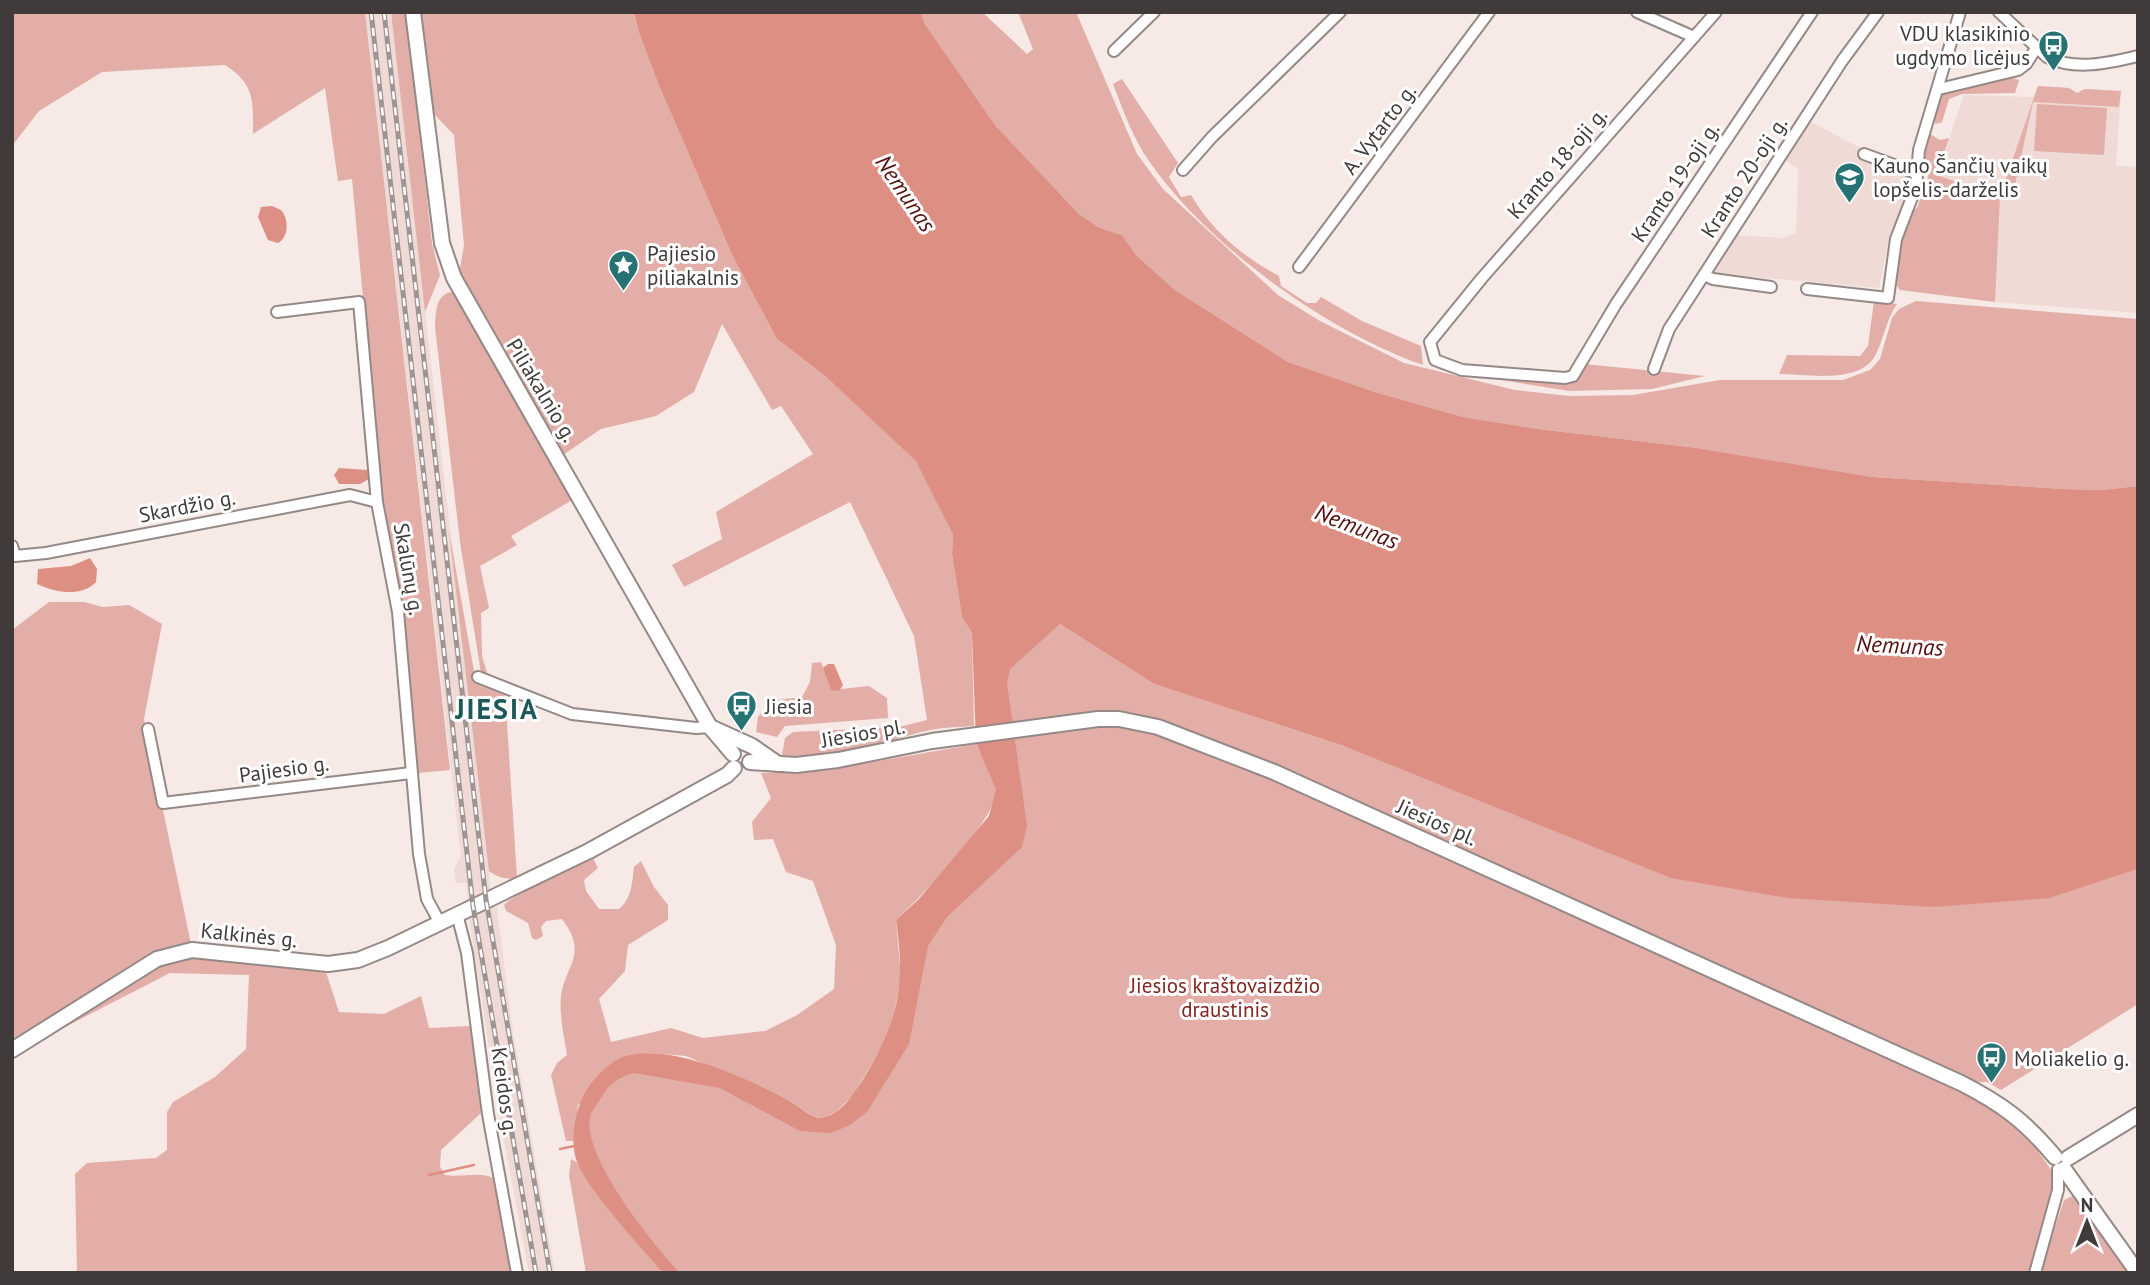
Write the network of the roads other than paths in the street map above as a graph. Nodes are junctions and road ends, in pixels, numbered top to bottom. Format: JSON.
{"nodes":[{"id":1,"x":413,"y":12,"type":"edge"},
{"id":2,"x":1154,"y":12,"type":"edge"},
{"id":3,"x":1340,"y":12,"type":"edge"},
{"id":4,"x":1489,"y":12,"type":"edge"},
{"id":5,"x":1637,"y":12,"type":"edge"},
{"id":6,"x":1716,"y":12,"type":"edge"},
{"id":7,"x":1812,"y":12,"type":"edge"},
{"id":8,"x":1878,"y":12,"type":"edge"},
{"id":9,"x":1960,"y":12,"type":"edge"},
{"id":10,"x":1999,"y":12,"type":"edge"},
{"id":11,"x":1694,"y":37,"type":"junction"},
{"id":12,"x":2037,"y":47,"type":"junction"},
{"id":13,"x":1114,"y":51,"type":"dead end"},
{"id":14,"x":2138,"y":56,"type":"edge"},
{"id":15,"x":1939,"y":89,"type":"junction"},
{"id":16,"x":1864,"y":153,"type":"dead end"},
{"id":17,"x":1183,"y":170,"type":"dead end"},
{"id":18,"x":1916,"y":173,"type":"junction"},
{"id":19,"x":1299,"y":267,"type":"dead end"},
{"id":20,"x":1704,"y":275,"type":"junction"},
{"id":21,"x":1771,"y":287,"type":"dead end"},
{"id":22,"x":1807,"y":289,"type":"dead end"},
{"id":23,"x":277,"y":312,"type":"dead end"},
{"id":24,"x":1430,"y":342,"type":"joint"},
{"id":25,"x":1654,"y":369,"type":"dead end"},
{"id":26,"x":377,"y":502,"type":"junction"},
{"id":27,"x":12,"y":546,"type":"edge"},
{"id":28,"x":478,"y":677,"type":"dead end"},
{"id":29,"x":710,"y":727,"type":"junction"},
{"id":30,"x":148,"y":729,"type":"dead end"},
{"id":31,"x":734,"y":761,"type":"junction"},
{"id":32,"x":778,"y":764,"type":"junction"},
{"id":33,"x":411,"y":773,"type":"junction"},
{"id":34,"x":457,"y":914,"type":"junction"},
{"id":35,"x":440,"y":923,"type":"junction"},
{"id":36,"x":12,"y":1050,"type":"edge"},
{"id":37,"x":2138,"y":1115,"type":"edge"},
{"id":38,"x":2061,"y":1163,"type":"junction"},
{"id":39,"x":517,"y":1273,"type":"edge"},
{"id":40,"x":2035,"y":1273,"type":"edge"},
{"id":41,"x":2138,"y":1273,"type":"edge"}],
"edges":[{"from":1,"to":29,"type":"main road","name":"Piliakalnio g."},
{"from":2,"to":13,"type":"street"},
{"from":3,"to":17,"type":"street"},
{"from":4,"to":19,"type":"street","name":"A. Vytarto g."},
{"from":5,"to":11,"type":"street"},
{"from":6,"to":11,"type":"street","name":"Kranto 18-oji g."},
{"from":7,"to":24,"type":"street","name":"Kranto 19-oji g."},
{"from":8,"to":20,"type":"street","name":"Kranto 20-oji g."},
{"from":9,"to":15,"type":"street"},
{"from":10,"to":12,"type":"street"},
{"from":11,"to":24,"type":"street","name":"Kranto 18-oji g."},
{"from":12,"to":14,"type":"street"},
{"from":12,"to":15,"type":"street"},
{"from":15,"to":18,"type":"street"},
{"from":16,"to":18,"type":"street"},
{"from":18,"to":22,"type":"street"},
{"from":20,"to":21,"type":"street"},
{"from":20,"to":25,"type":"street","name":"Kranto 20-oji g."},
{"from":23,"to":26,"type":"street","name":"Skalūnų g."},
{"from":26,"to":27,"type":"street","name":"Skardžio g."},
{"from":26,"to":33,"type":"street","name":"Skalūnų g."},
{"from":28,"to":29,"type":"street"},
{"from":29,"to":31,"type":"main road","name":"Piliakalnio g."},
{"from":29,"to":32,"type":"main road"},
{"from":30,"to":33,"type":"street","name":"Pajiesio g."},
{"from":31,"to":32,"type":"main road","name":"Jiesios pl."},
{"from":31,"to":34,"type":"main road"},
{"from":32,"to":38,"type":"main road","name":"Jiesios pl."},
{"from":33,"to":35,"type":"street","name":"Skalūnų g."},
{"from":34,"to":35,"type":"main road","name":"Kalkinės g."},
{"from":34,"to":39,"type":"street","name":"Kreidos g."},
{"from":35,"to":36,"type":"main road","name":"Kalkinės g."},
{"from":37,"to":38,"type":"main road"},
{"from":38,"to":40,"type":"street"},
{"from":38,"to":41,"type":"main road","name":"Jiesios pl."}]}
